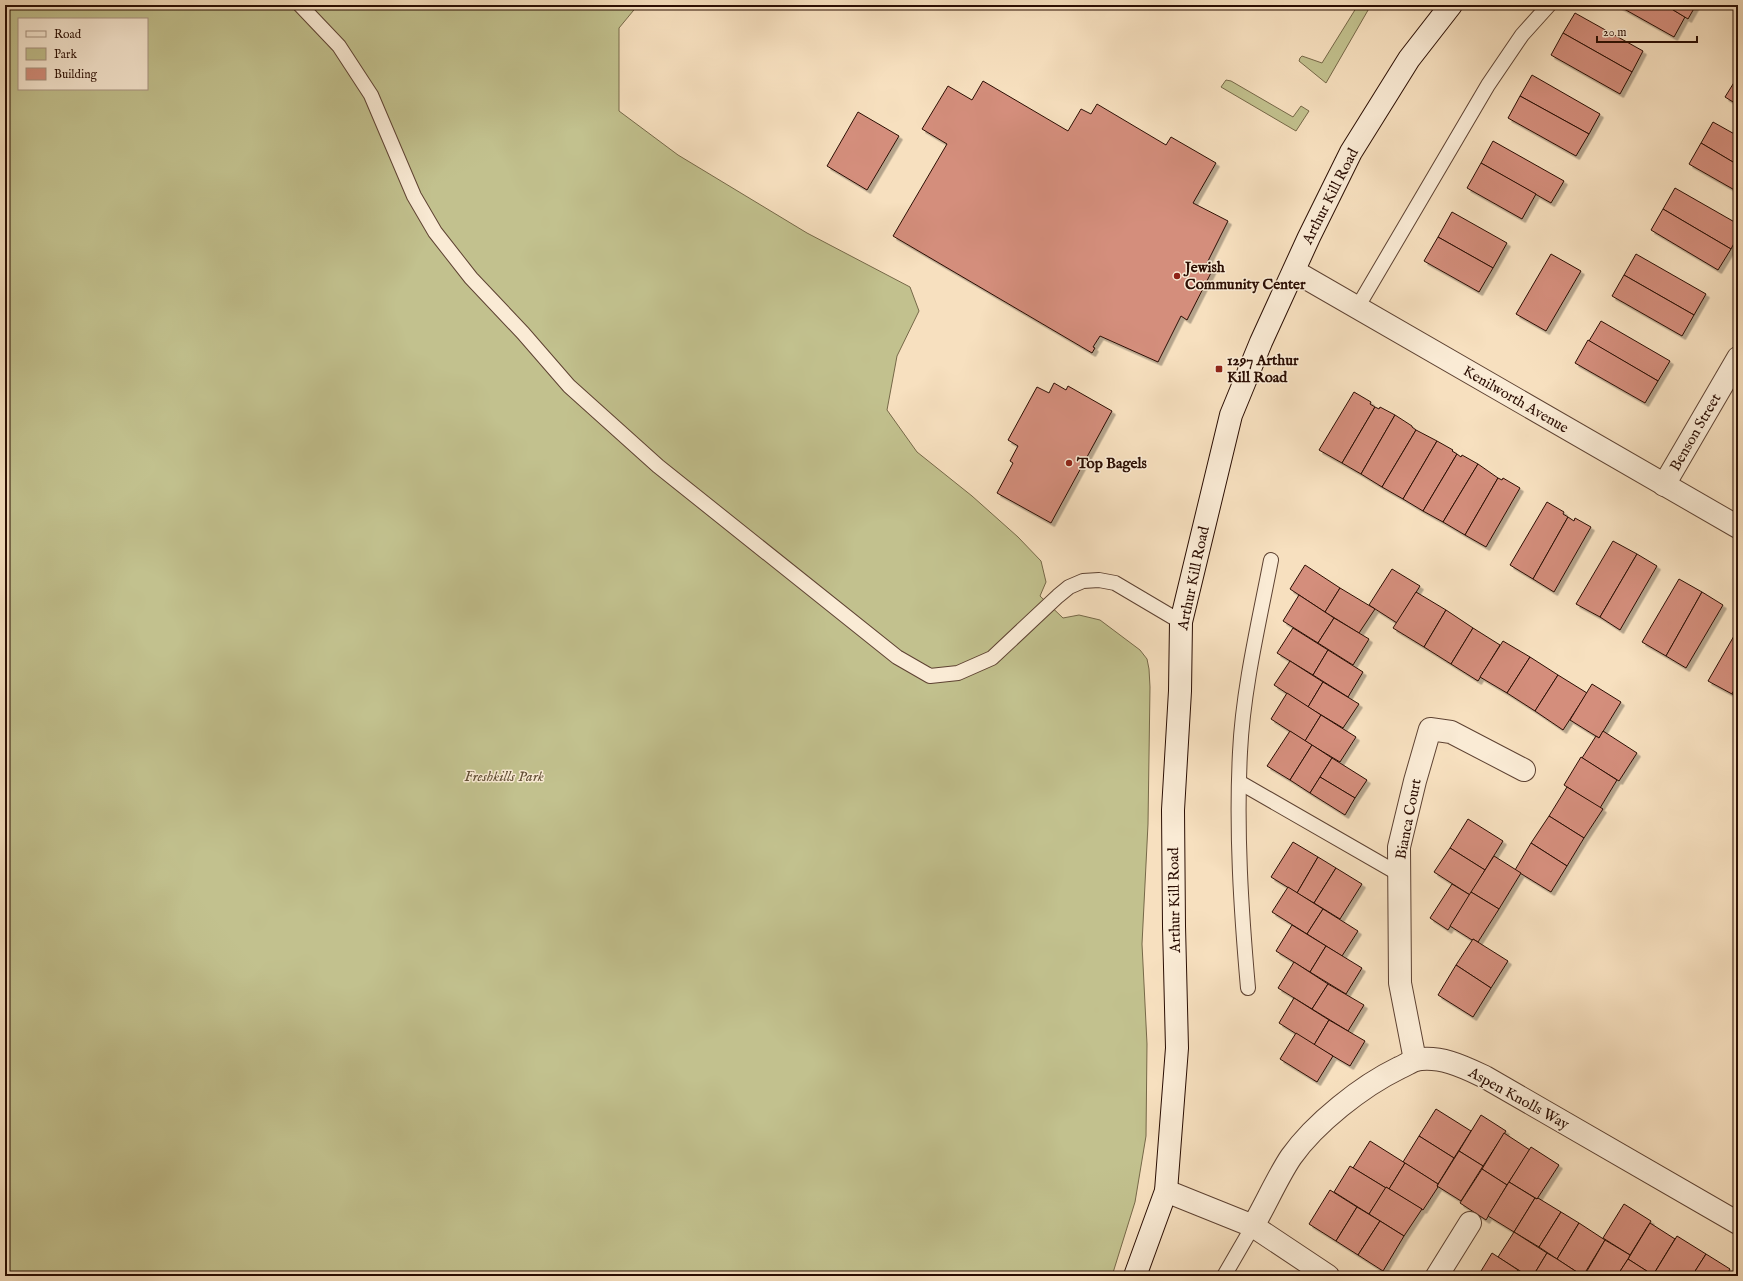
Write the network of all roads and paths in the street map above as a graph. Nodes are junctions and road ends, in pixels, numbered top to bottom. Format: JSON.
{"nodes":[{"id":1,"x":300,"y":5,"type":"edge"},
{"id":2,"x":1451,"y":5,"type":"edge"},
{"id":3,"x":1549,"y":5,"type":"edge"},
{"id":4,"x":1294,"y":271,"type":"junction"},
{"id":5,"x":1357,"y":308,"type":"junction"},
{"id":6,"x":1738,"y":358,"type":"edge"},
{"id":7,"x":1664,"y":485,"type":"junction"},
{"id":8,"x":1738,"y":527,"type":"edge"},
{"id":9,"x":1271,"y":560,"type":"dead end"},
{"id":10,"x":1181,"y":622,"type":"junction"},
{"id":11,"x":1524,"y":770,"type":"dead end"},
{"id":12,"x":1240,"y":782,"type":"junction"},
{"id":13,"x":1399,"y":874,"type":"junction"},
{"id":14,"x":1248,"y":988,"type":"dead end"},
{"id":15,"x":1415,"y":1060,"type":"junction"},
{"id":16,"x":1166,"y":1192,"type":"junction"},
{"id":17,"x":1470,"y":1223,"type":"dead end"},
{"id":18,"x":1738,"y":1223,"type":"edge"},
{"id":19,"x":1253,"y":1226,"type":"junction"},
{"id":20,"x":1135,"y":1276,"type":"edge"},
{"id":21,"x":1224,"y":1276,"type":"edge"},
{"id":22,"x":1328,"y":1276,"type":"edge"},
{"id":23,"x":1437,"y":1276,"type":"edge"}],
"edges":[{"from":1,"to":10,"type":"lane"},
{"from":2,"to":4,"type":"street","name":"Arthur Kill Road"},
{"from":3,"to":5,"type":"lane"},
{"from":4,"to":5,"type":"street","name":"Kenilworth Avenue"},
{"from":4,"to":10,"type":"street","name":"Arthur Kill Road"},
{"from":5,"to":7,"type":"street","name":"Kenilworth Avenue"},
{"from":6,"to":7,"type":"street","name":"Benson Street"},
{"from":7,"to":8,"type":"street","name":"Kenilworth Avenue"},
{"from":9,"to":12,"type":"lane"},
{"from":10,"to":16,"type":"street","name":"Arthur Kill Road"},
{"from":11,"to":13,"type":"street","name":"Bianca Court"},
{"from":12,"to":13,"type":"lane"},
{"from":12,"to":14,"type":"lane"},
{"from":13,"to":15,"type":"street","name":"Bianca Court"},
{"from":15,"to":18,"type":"street","name":"Aspen Knolls Way"},
{"from":15,"to":19,"type":"street","name":"Aspen Knolls Way"},
{"from":16,"to":19,"type":"street"},
{"from":16,"to":20,"type":"street","name":"Arthur Kill Road"},
{"from":17,"to":23,"type":"street"},
{"from":19,"to":21,"type":"lane"},
{"from":19,"to":22,"type":"street"}]}
